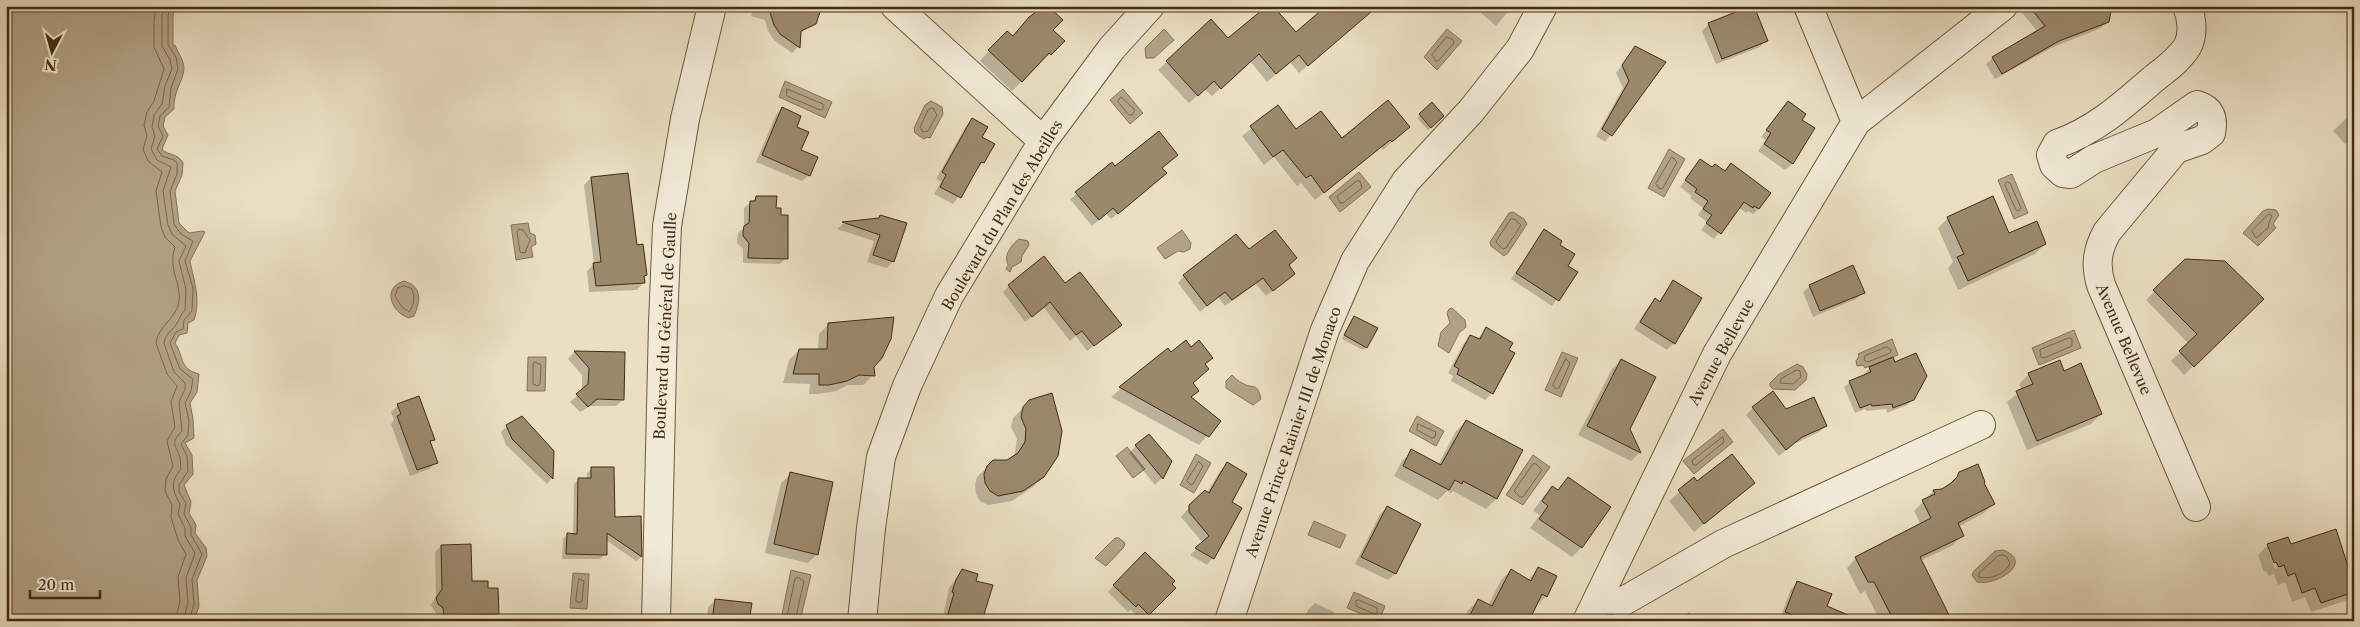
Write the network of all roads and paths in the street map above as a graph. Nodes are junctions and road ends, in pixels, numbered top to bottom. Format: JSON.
{"nodes":[{"id":1,"x":712,"y":6,"type":"edge"},
{"id":2,"x":895,"y":6,"type":"edge"},
{"id":3,"x":1150,"y":6,"type":"edge"},
{"id":4,"x":1543,"y":6,"type":"edge"},
{"id":5,"x":1808,"y":6,"type":"edge"},
{"id":6,"x":2003,"y":6,"type":"edge"},
{"id":7,"x":2187,"y":6,"type":"edge"},
{"id":8,"x":1856,"y":122,"type":"junction"},
{"id":9,"x":1043,"y":141,"type":"junction"},
{"id":10,"x":1981,"y":425,"type":"dead end"},
{"id":11,"x":2196,"y":507,"type":"dead end"},
{"id":12,"x":1599,"y":596,"type":"junction"},
{"id":13,"x":656,"y":621,"type":"edge"},
{"id":14,"x":862,"y":621,"type":"edge"},
{"id":15,"x":1229,"y":621,"type":"edge"},
{"id":16,"x":1587,"y":621,"type":"edge"}],
"edges":[{"from":1,"to":13,"type":"street","name":"Boulevard du Général de Gaulle"},
{"from":2,"to":9,"type":"street"},
{"from":3,"to":9,"type":"street","name":"Boulevard du Plan des Abeilles"},
{"from":4,"to":15,"type":"street","name":"Avenue Prince Rainier III de Monaco"},
{"from":5,"to":8,"type":"street"},
{"from":6,"to":8,"type":"street","name":"Avenue Bellevue"},
{"from":7,"to":11,"type":"street","name":"Avenue Bellevue"},
{"from":8,"to":12,"type":"street","name":"Avenue Bellevue"},
{"from":9,"to":14,"type":"street","name":"Boulevard du Plan des Abeilles"},
{"from":10,"to":12,"type":"street"},
{"from":12,"to":16,"type":"street","name":"Avenue Bellevue"}]}
